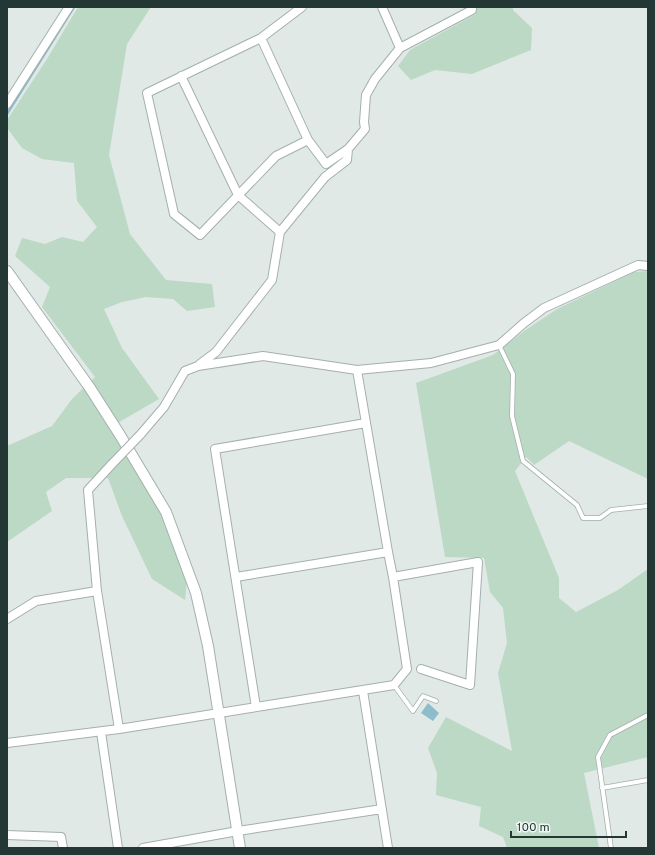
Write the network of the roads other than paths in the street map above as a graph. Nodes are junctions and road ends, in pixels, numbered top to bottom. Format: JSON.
{"nodes":[{"id":1,"x":69,"y":7,"type":"edge"},
{"id":2,"x":302,"y":7,"type":"edge"},
{"id":3,"x":382,"y":7,"type":"edge"},
{"id":4,"x":472,"y":7,"type":"edge"},
{"id":5,"x":261,"y":38,"type":"junction"},
{"id":6,"x":400,"y":48,"type":"junction"},
{"id":7,"x":181,"y":76,"type":"junction"},
{"id":8,"x":7,"y":104,"type":"edge"},
{"id":9,"x":308,"y":140,"type":"junction"},
{"id":10,"x":348,"y":149,"type":"junction"},
{"id":11,"x":238,"y":195,"type":"junction"},
{"id":12,"x":280,"y":232,"type":"junction"},
{"id":13,"x":648,"y":266,"type":"edge"},
{"id":14,"x":7,"y":271,"type":"edge"},
{"id":15,"x":499,"y":345,"type":"junction"},
{"id":16,"x":198,"y":366,"type":"junction"},
{"id":17,"x":357,"y":370,"type":"junction"},
{"id":18,"x":366,"y":423,"type":"junction"},
{"id":19,"x":648,"y":506,"type":"edge"},
{"id":20,"x":388,"y":552,"type":"junction"},
{"id":21,"x":236,"y":577,"type":"junction"},
{"id":22,"x":393,"y":577,"type":"junction"},
{"id":23,"x":97,"y":591,"type":"junction"},
{"id":24,"x":7,"y":619,"type":"edge"},
{"id":25,"x":421,"y":669,"type":"dead end"},
{"id":26,"x":394,"y":685,"type":"junction"},
{"id":27,"x":363,"y":691,"type":"junction"},
{"id":28,"x":436,"y":700,"type":"dead end"},
{"id":29,"x":256,"y":707,"type":"junction"},
{"id":30,"x":219,"y":713,"type":"junction"},
{"id":31,"x":648,"y":715,"type":"edge"},
{"id":32,"x":119,"y":730,"type":"junction"},
{"id":33,"x":101,"y":732,"type":"junction"},
{"id":34,"x":7,"y":743,"type":"edge"},
{"id":35,"x":648,"y":780,"type":"edge"},
{"id":36,"x":602,"y":788,"type":"junction"},
{"id":37,"x":382,"y":809,"type":"junction"},
{"id":38,"x":238,"y":831,"type":"junction"},
{"id":39,"x":7,"y":835,"type":"edge"},
{"id":40,"x":63,"y":848,"type":"edge"},
{"id":41,"x":118,"y":848,"type":"edge"},
{"id":42,"x":143,"y":848,"type":"edge"},
{"id":43,"x":240,"y":848,"type":"edge"},
{"id":44,"x":388,"y":848,"type":"edge"},
{"id":45,"x":611,"y":848,"type":"edge"}],
"edges":[{"from":1,"to":8,"type":"street"},
{"from":2,"to":5,"type":"street"},
{"from":3,"to":6,"type":"street"},
{"from":4,"to":6,"type":"street"},
{"from":5,"to":7,"type":"street"},
{"from":5,"to":9,"type":"street"},
{"from":6,"to":10,"type":"street"},
{"from":7,"to":11,"type":"street"},
{"from":7,"to":11,"type":"street"},
{"from":9,"to":10,"type":"street"},
{"from":9,"to":11,"type":"street"},
{"from":10,"to":12,"type":"street"},
{"from":11,"to":12,"type":"street"},
{"from":12,"to":16,"type":"street"},
{"from":13,"to":15,"type":"street"},
{"from":14,"to":30,"type":"street"},
{"from":15,"to":17,"type":"street"},
{"from":15,"to":19,"type":"lane"},
{"from":16,"to":17,"type":"street"},
{"from":16,"to":23,"type":"street","bridge":true},
{"from":17,"to":18,"type":"street"},
{"from":18,"to":20,"type":"street"},
{"from":18,"to":21,"type":"street"},
{"from":20,"to":21,"type":"street"},
{"from":20,"to":22,"type":"street"},
{"from":21,"to":29,"type":"street"},
{"from":22,"to":25,"type":"street"},
{"from":22,"to":26,"type":"street"},
{"from":23,"to":24,"type":"street"},
{"from":23,"to":32,"type":"street"},
{"from":26,"to":27,"type":"street"},
{"from":26,"to":28,"type":"lane"},
{"from":27,"to":29,"type":"street"},
{"from":27,"to":37,"type":"street"},
{"from":29,"to":30,"type":"street"},
{"from":30,"to":32,"type":"street"},
{"from":30,"to":38,"type":"street"},
{"from":31,"to":36,"type":"lane"},
{"from":32,"to":33,"type":"street"},
{"from":33,"to":34,"type":"street"},
{"from":33,"to":41,"type":"street"},
{"from":35,"to":36,"type":"lane"},
{"from":36,"to":45,"type":"lane"},
{"from":37,"to":38,"type":"street"},
{"from":37,"to":44,"type":"street"},
{"from":38,"to":42,"type":"street"},
{"from":38,"to":43,"type":"street"},
{"from":39,"to":40,"type":"street"}]}
